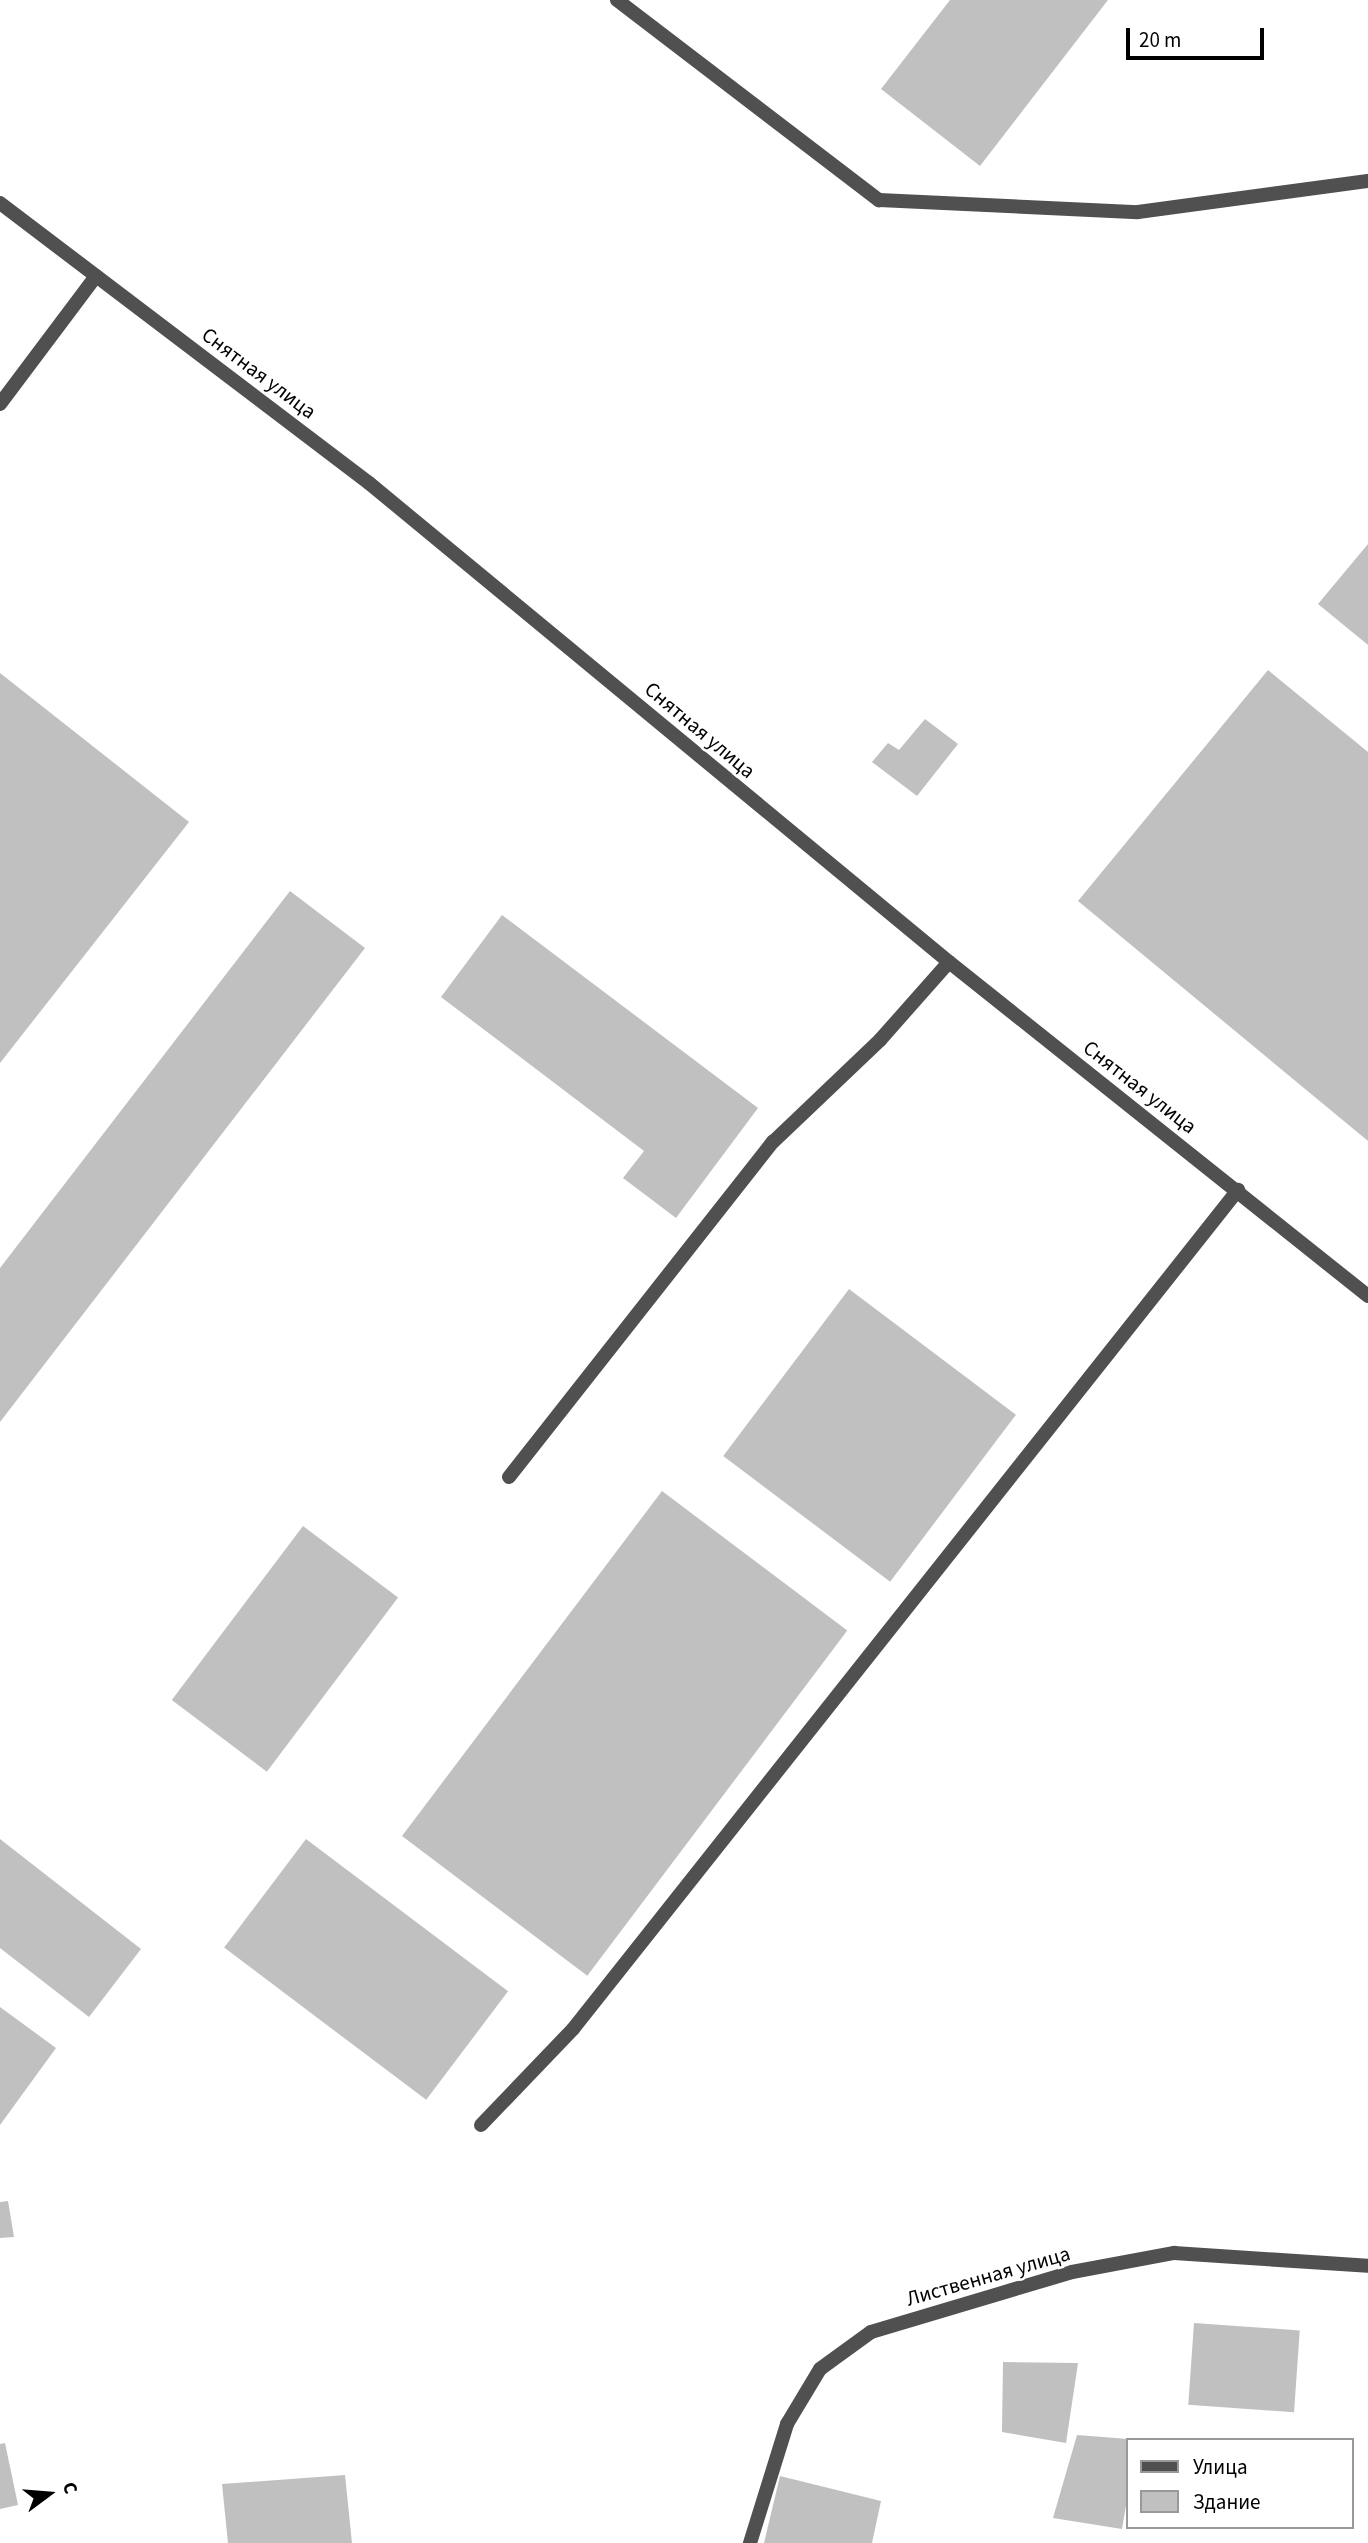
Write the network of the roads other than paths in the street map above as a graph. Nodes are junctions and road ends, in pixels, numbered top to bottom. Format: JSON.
{"nodes":[{"id":1,"x":617,"y":0,"type":"edge"},
{"id":2,"x":1368,"y":181,"type":"edge"},
{"id":3,"x":0,"y":203,"type":"edge"},
{"id":4,"x":96,"y":276,"type":"junction"},
{"id":5,"x":0,"y":404,"type":"edge"},
{"id":6,"x":949,"y":962,"type":"junction"},
{"id":7,"x":1238,"y":1190,"type":"junction"},
{"id":8,"x":1368,"y":1296,"type":"edge"},
{"id":9,"x":509,"y":1478,"type":"dead end"},
{"id":10,"x":481,"y":2125,"type":"dead end"},
{"id":11,"x":1368,"y":2266,"type":"edge"},
{"id":12,"x":750,"y":2543,"type":"edge"}],
"edges":[{"from":1,"to":2,"type":"street"},
{"from":3,"to":4,"type":"street","name":"Снятная улица"},
{"from":4,"to":5,"type":"street"},
{"from":4,"to":6,"type":"street","name":"Снятная улица"},
{"from":6,"to":7,"type":"street","name":"Снятная улица"},
{"from":6,"to":9,"type":"street"},
{"from":7,"to":8,"type":"street","name":"Снятная улица"},
{"from":7,"to":10,"type":"street"},
{"from":11,"to":12,"type":"street","name":"Лиственная улица"}]}
